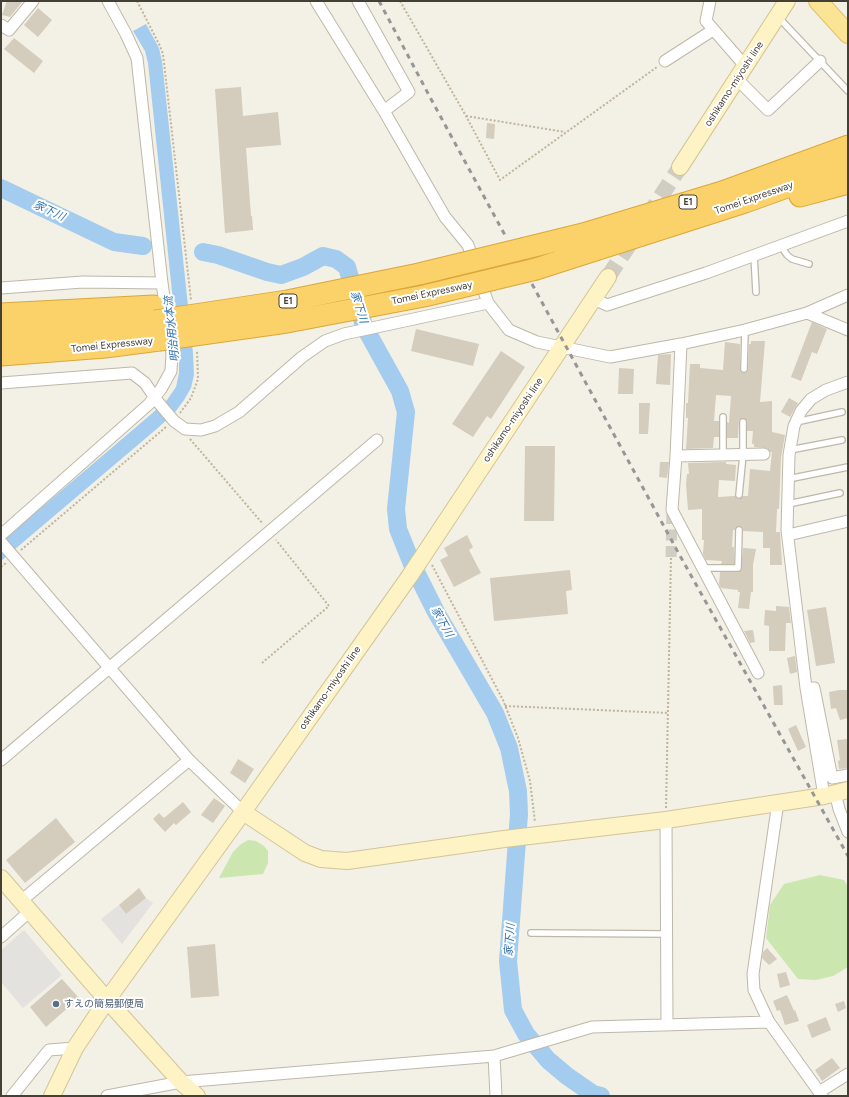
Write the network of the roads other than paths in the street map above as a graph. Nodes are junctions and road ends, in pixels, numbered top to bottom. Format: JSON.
{"nodes":[{"id":1,"x":34,"y":1,"type":"edge"},
{"id":2,"x":108,"y":1,"type":"edge"},
{"id":3,"x":316,"y":1,"type":"edge"},
{"id":4,"x":358,"y":1,"type":"edge"},
{"id":5,"x":710,"y":1,"type":"edge"},
{"id":6,"x":787,"y":1,"type":"edge"},
{"id":7,"x":818,"y":1,"type":"edge"},
{"id":8,"x":777,"y":16,"type":"junction"},
{"id":9,"x":1,"y":25,"type":"edge"},
{"id":10,"x":713,"y":30,"type":"junction"},
{"id":11,"x":848,"y":34,"type":"edge"},
{"id":12,"x":665,"y":61,"type":"road end"},
{"id":13,"x":820,"y":61,"type":"junction"},
{"id":14,"x":741,"y":73,"type":"junction"},
{"id":15,"x":848,"y":92,"type":"edge"},
{"id":16,"x":384,"y":111,"type":"junction"},
{"id":17,"x":848,"y":131,"type":"edge"},
{"id":18,"x":848,"y":146,"type":"edge"},
{"id":19,"x":848,"y":165,"type":"edge"},
{"id":20,"x":680,"y":167,"type":"tunnel mouth"},
{"id":21,"x":848,"y":183,"type":"edge"},
{"id":22,"x":745,"y":202,"type":"junction"},
{"id":23,"x":848,"y":221,"type":"edge"},
{"id":24,"x":583,"y":234,"type":"junction"},
{"id":25,"x":781,"y":246,"type":"junction"},
{"id":26,"x":754,"y":256,"type":"junction"},
{"id":27,"x":809,"y":264,"type":"dead end"},
{"id":28,"x":608,"y":277,"type":"tunnel mouth"},
{"id":29,"x":162,"y":283,"type":"junction"},
{"id":30,"x":1,"y":288,"type":"edge"},
{"id":31,"x":756,"y":292,"type":"dead end"},
{"id":32,"x":848,"y":295,"type":"edge"},
{"id":33,"x":594,"y":299,"type":"junction"},
{"id":34,"x":488,"y":303,"type":"junction"},
{"id":35,"x":807,"y":313,"type":"junction"},
{"id":36,"x":1,"y":314,"type":"edge"},
{"id":37,"x":156,"y":322,"type":"junction"},
{"id":38,"x":745,"y":330,"type":"junction"},
{"id":39,"x":848,"y":330,"type":"edge"},
{"id":40,"x":1,"y":335,"type":"edge"},
{"id":41,"x":681,"y":344,"type":"junction"},
{"id":42,"x":562,"y":347,"type":"junction"},
{"id":43,"x":1,"y":356,"type":"edge"},
{"id":44,"x":744,"y":369,"type":"dead end"},
{"id":45,"x":848,"y":382,"type":"edge"},
{"id":46,"x":1,"y":383,"type":"edge"},
{"id":47,"x":157,"y":400,"type":"junction"},
{"id":48,"x":842,"y":412,"type":"dead end"},
{"id":49,"x":723,"y":417,"type":"dead end"},
{"id":50,"x":743,"y":422,"type":"dead end"},
{"id":51,"x":796,"y":422,"type":"junction"},
{"id":52,"x":377,"y":440,"type":"dead end"},
{"id":53,"x":842,"y":440,"type":"dead end"},
{"id":54,"x":790,"y":450,"type":"junction"},
{"id":55,"x":764,"y":454,"type":"dead end"},
{"id":56,"x":723,"y":455,"type":"junction"},
{"id":57,"x":743,"y":455,"type":"junction"},
{"id":58,"x":676,"y":456,"type":"junction"},
{"id":59,"x":848,"y":467,"type":"edge"},
{"id":60,"x":788,"y":479,"type":"junction"},
{"id":61,"x":840,"y":493,"type":"dead end"},
{"id":62,"x":740,"y":495,"type":"dead end"},
{"id":63,"x":788,"y":504,"type":"junction"},
{"id":64,"x":848,"y":521,"type":"edge"},
{"id":65,"x":740,"y":530,"type":"dead end"},
{"id":66,"x":1,"y":535,"type":"edge"},
{"id":67,"x":788,"y":535,"type":"junction"},
{"id":68,"x":1,"y":542,"type":"edge"},
{"id":69,"x":703,"y":568,"type":"junction"},
{"id":70,"x":109,"y":669,"type":"junction"},
{"id":71,"x":758,"y":673,"type":"dead end"},
{"id":72,"x":806,"y":688,"type":"junction"},
{"id":73,"x":1,"y":760,"type":"edge"},
{"id":74,"x":188,"y":760,"type":"junction"},
{"id":75,"x":848,"y":775,"type":"edge"},
{"id":76,"x":836,"y":793,"type":"edge"},
{"id":77,"x":778,"y":802,"type":"junction"},
{"id":78,"x":243,"y":812,"type":"junction"},
{"id":79,"x":666,"y":820,"type":"junction"},
{"id":80,"x":848,"y":832,"type":"edge"},
{"id":81,"x":13,"y":893,"type":"edge"},
{"id":82,"x":531,"y":933,"type":"dead end"},
{"id":83,"x":666,"y":934,"type":"junction"},
{"id":84,"x":1,"y":937,"type":"edge"},
{"id":85,"x":107,"y":1000,"type":"junction"},
{"id":86,"x":769,"y":1022,"type":"junction"},
{"id":87,"x":667,"y":1025,"type":"junction"},
{"id":88,"x":74,"y":1048,"type":"junction"},
{"id":89,"x":494,"y":1056,"type":"junction"},
{"id":90,"x":848,"y":1074,"type":"edge"},
{"id":91,"x":181,"y":1082,"type":"junction"},
{"id":92,"x":820,"y":1094,"type":"edge"},
{"id":93,"x":12,"y":1096,"type":"edge"},
{"id":94,"x":52,"y":1096,"type":"edge"},
{"id":95,"x":107,"y":1096,"type":"edge"},
{"id":96,"x":197,"y":1096,"type":"edge"},
{"id":97,"x":496,"y":1096,"type":"edge"}],
"edges":[{"from":1,"to":9,"type":"street"},
{"from":2,"to":29,"type":"street"},
{"from":3,"to":16,"type":"street"},
{"from":4,"to":16,"type":"street"},
{"from":5,"to":10,"type":"street"},
{"from":6,"to":8,"type":"main road","name":"oshikamo-miyoshi line"},
{"from":7,"to":11,"type":"main road"},
{"from":8,"to":13,"type":"lane"},
{"from":8,"to":14,"type":"main road","name":"oshikamo-miyoshi line"},
{"from":10,"to":12,"type":"street"},
{"from":10,"to":14,"type":"street"},
{"from":13,"to":14,"type":"street"},
{"from":13,"to":15,"type":"lane"},
{"from":14,"to":20,"type":"main road","name":"oshikamo-miyoshi line"},
{"from":16,"to":34,"type":"street"},
{"from":17,"to":24,"type":"highway"},
{"from":18,"to":24,"type":"highway","name":"Tomei Expressway","number":"E1"},
{"from":19,"to":22,"type":"highway","name":"Tomei Expressway","number":"E1"},
{"from":21,"to":22,"type":"highway"},
{"from":22,"to":37,"type":"highway","name":"Tomei Expressway","number":"E1","bridge":true},
{"from":23,"to":25,"type":"street"},
{"from":24,"to":37,"type":"highway","name":"Tomei Expressway","number":"E1","bridge":true},
{"from":25,"to":26,"type":"street"},
{"from":25,"to":27,"type":"lane"},
{"from":26,"to":31,"type":"lane"},
{"from":26,"to":33,"type":"street"},
{"from":28,"to":33,"type":"main road","name":"oshikamo-miyoshi line"},
{"from":29,"to":30,"type":"street"},
{"from":29,"to":47,"type":"street"},
{"from":32,"to":35,"type":"street"},
{"from":33,"to":42,"type":"main road","name":"oshikamo-miyoshi line"},
{"from":34,"to":42,"type":"street"},
{"from":34,"to":47,"type":"street"},
{"from":35,"to":38,"type":"street"},
{"from":35,"to":39,"type":"street"},
{"from":36,"to":37,"type":"highway"},
{"from":37,"to":40,"type":"highway","name":"Tomei Expressway","number":"E1"},
{"from":37,"to":43,"type":"highway","name":"Tomei Expressway","number":"E1"},
{"from":38,"to":41,"type":"street"},
{"from":38,"to":44,"type":"lane"},
{"from":41,"to":42,"type":"street"},
{"from":41,"to":58,"type":"street"},
{"from":42,"to":78,"type":"main road","name":"oshikamo-miyoshi line"},
{"from":45,"to":51,"type":"street"},
{"from":46,"to":47,"type":"street"},
{"from":47,"to":66,"type":"street"},
{"from":48,"to":51,"type":"lane"},
{"from":49,"to":56,"type":"lane"},
{"from":50,"to":57,"type":"lane"},
{"from":51,"to":54,"type":"street"},
{"from":52,"to":70,"type":"street"},
{"from":53,"to":54,"type":"lane"},
{"from":54,"to":60,"type":"street"},
{"from":55,"to":57,"type":"street"},
{"from":56,"to":57,"type":"street"},
{"from":56,"to":58,"type":"street"},
{"from":57,"to":62,"type":"lane"},
{"from":58,"to":69,"type":"street"},
{"from":59,"to":60,"type":"lane"},
{"from":60,"to":63,"type":"street"},
{"from":61,"to":63,"type":"lane"},
{"from":63,"to":67,"type":"street"},
{"from":64,"to":67,"type":"street"},
{"from":65,"to":69,"type":"lane"},
{"from":67,"to":72,"type":"street"},
{"from":68,"to":70,"type":"street"},
{"from":69,"to":71,"type":"street"},
{"from":70,"to":73,"type":"street"},
{"from":70,"to":74,"type":"street"},
{"from":72,"to":75,"type":"street"},
{"from":72,"to":76,"type":"street"},
{"from":74,"to":78,"type":"street"},
{"from":74,"to":81,"type":"street"},
{"from":76,"to":77,"type":"main road"},
{"from":76,"to":80,"type":"street"},
{"from":77,"to":79,"type":"main road"},
{"from":77,"to":86,"type":"street"},
{"from":78,"to":79,"type":"main road"},
{"from":78,"to":85,"type":"main road","name":"oshikamo-miyoshi line"},
{"from":79,"to":83,"type":"street"},
{"from":81,"to":84,"type":"street"},
{"from":81,"to":85,"type":"main road"},
{"from":82,"to":83,"type":"lane"},
{"from":83,"to":87,"type":"street"},
{"from":85,"to":88,"type":"main road","name":"oshikamo-miyoshi line"},
{"from":85,"to":91,"type":"main road"},
{"from":86,"to":87,"type":"street"},
{"from":86,"to":92,"type":"street"},
{"from":87,"to":89,"type":"street"},
{"from":88,"to":93,"type":"street"},
{"from":88,"to":94,"type":"main road","name":"oshikamo-miyoshi line"},
{"from":89,"to":91,"type":"street"},
{"from":89,"to":97,"type":"street"},
{"from":90,"to":92,"type":"street"},
{"from":91,"to":95,"type":"street"},
{"from":91,"to":96,"type":"main road"}]}
